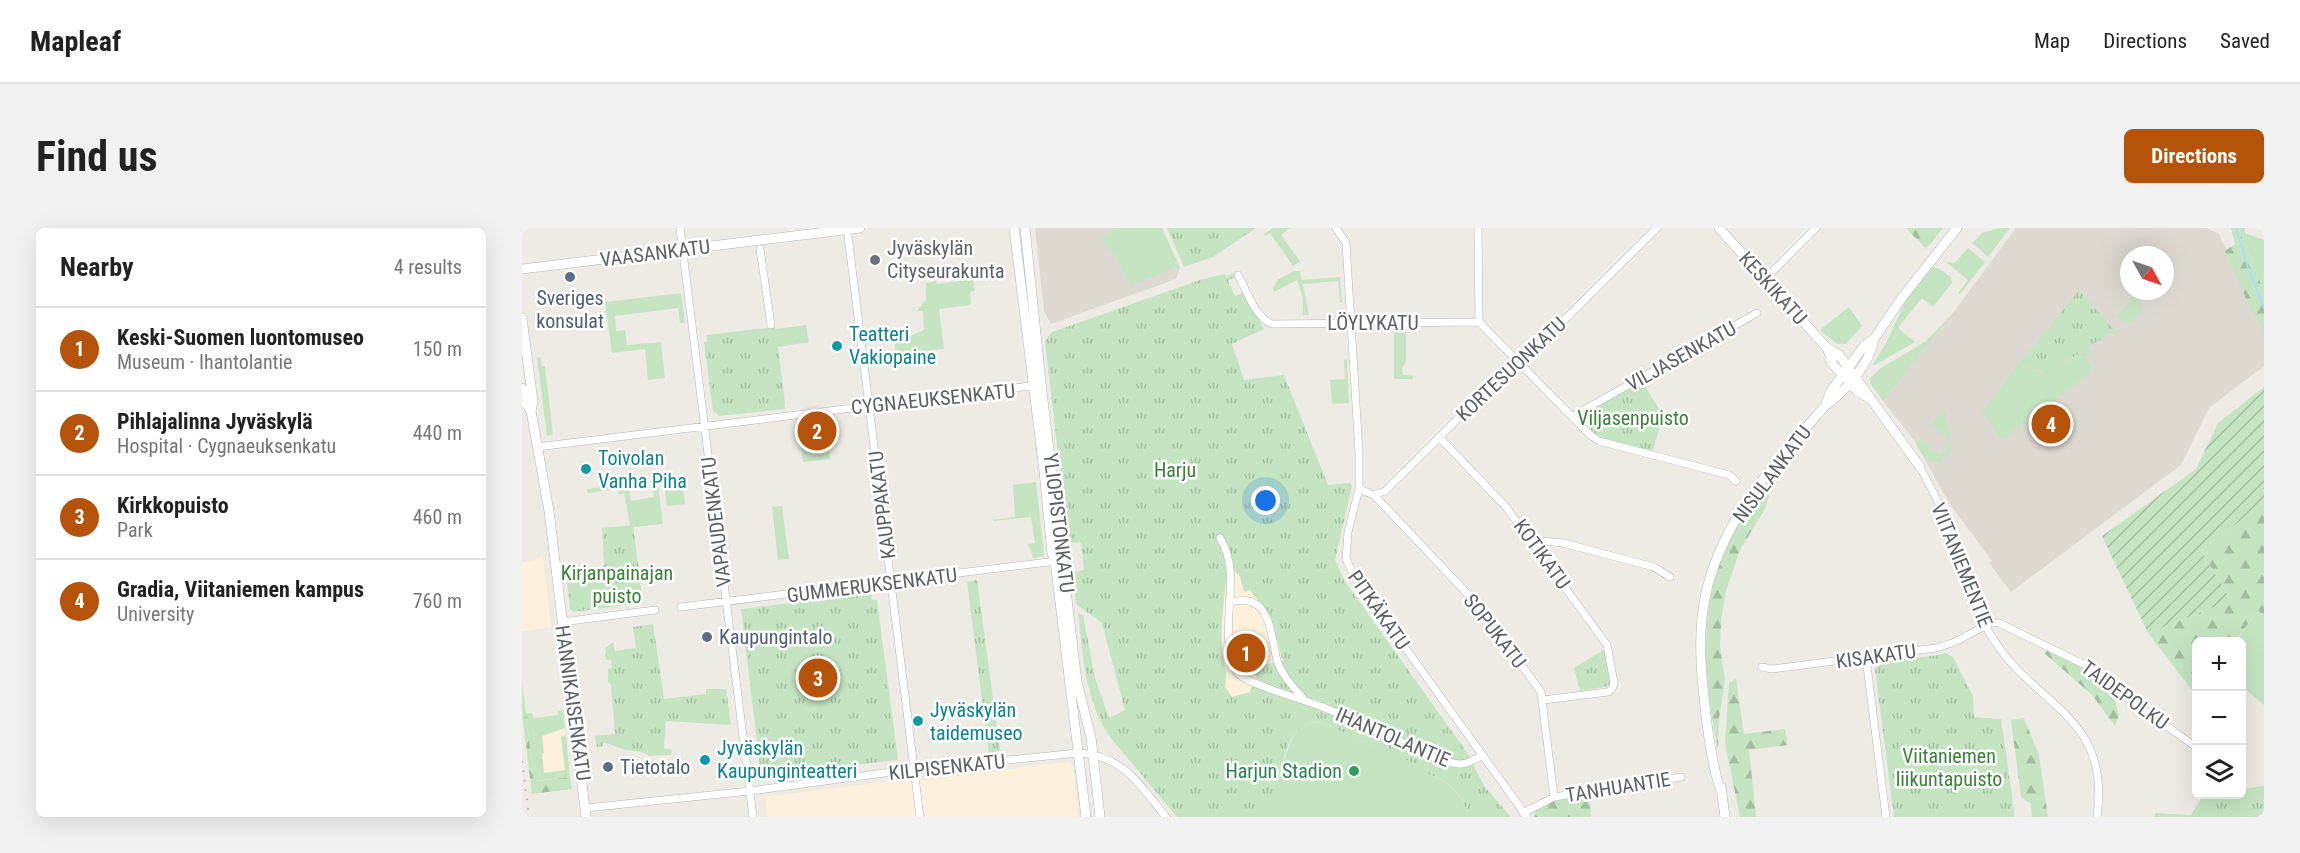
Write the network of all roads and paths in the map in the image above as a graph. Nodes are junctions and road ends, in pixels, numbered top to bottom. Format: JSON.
{"nodes":[{"id":1,"x":680,"y":228,"type":"edge"},
{"id":2,"x":860,"y":228,"type":"edge"},
{"id":3,"x":1014,"y":228,"type":"edge"},
{"id":4,"x":1025,"y":228,"type":"edge"},
{"id":5,"x":1336,"y":228,"type":"edge"},
{"id":6,"x":1478,"y":228,"type":"edge"},
{"id":7,"x":1657,"y":228,"type":"edge"},
{"id":8,"x":1719,"y":228,"type":"edge"},
{"id":9,"x":1816,"y":228,"type":"edge"},
{"id":10,"x":1957,"y":228,"type":"edge"},
{"id":11,"x":847,"y":229,"type":"edge"},
{"id":12,"x":760,"y":249,"type":"dead end"},
{"id":13,"x":683,"y":250,"type":"junction"},
{"id":14,"x":522,"y":269,"type":"edge"},
{"id":15,"x":1238,"y":275,"type":"dead end"},
{"id":16,"x":1765,"y":279,"type":"junction"},
{"id":17,"x":1757,"y":313,"type":"dead end"},
{"id":18,"x":522,"y":318,"type":"edge"},
{"id":19,"x":1352,"y":322,"type":"junction"},
{"id":20,"x":1479,"y":322,"type":"junction"},
{"id":21,"x":771,"y":325,"type":"dead end"},
{"id":22,"x":1519,"y":363,"type":"junction"},
{"id":23,"x":1849,"y":375,"type":"junction"},
{"id":24,"x":1038,"y":385,"type":"junction"},
{"id":25,"x":522,"y":388,"type":"edge"},
{"id":26,"x":869,"y":406,"type":"junction"},
{"id":27,"x":531,"y":411,"type":"junction"},
{"id":28,"x":1573,"y":416,"type":"junction"},
{"id":29,"x":705,"y":425,"type":"junction"},
{"id":30,"x":1439,"y":437,"type":"junction"},
{"id":31,"x":537,"y":447,"type":"junction"},
{"id":32,"x":1920,"y":467,"type":"joint"},
{"id":33,"x":1736,"y":481,"type":"dead end"},
{"id":34,"x":1359,"y":489,"type":"junction"},
{"id":35,"x":1374,"y":495,"type":"junction"},
{"id":36,"x":1220,"y":538,"type":"dead end"},
{"id":37,"x":1535,"y":544,"type":"junction"},
{"id":38,"x":1059,"y":561,"type":"junction"},
{"id":39,"x":1670,"y":576,"type":"dead end"},
{"id":40,"x":890,"y":582,"type":"junction"},
{"id":41,"x":1229,"y":602,"type":"junction"},
{"id":42,"x":726,"y":603,"type":"junction"},
{"id":43,"x":681,"y":608,"type":"dead end"},
{"id":44,"x":655,"y":610,"type":"dead end"},
{"id":45,"x":562,"y":622,"type":"junction"},
{"id":46,"x":1985,"y":625,"type":"junction"},
{"id":47,"x":1866,"y":658,"type":"junction"},
{"id":48,"x":1762,"y":667,"type":"dead end"},
{"id":49,"x":1305,"y":700,"type":"junction"},
{"id":50,"x":1543,"y":700,"type":"junction"},
{"id":51,"x":2193,"y":745,"type":"edge"},
{"id":52,"x":1078,"y":753,"type":"junction"},
{"id":53,"x":1093,"y":753,"type":"junction"},
{"id":54,"x":1481,"y":756,"type":"junction"},
{"id":55,"x":915,"y":773,"type":"junction"},
{"id":56,"x":1681,"y":777,"type":"dead end"},
{"id":57,"x":750,"y":791,"type":"junction"},
{"id":58,"x":1554,"y":796,"type":"junction"},
{"id":59,"x":586,"y":812,"type":"edge"},
{"id":60,"x":1525,"y":815,"type":"edge"},
{"id":61,"x":753,"y":817,"type":"edge"},
{"id":62,"x":920,"y":817,"type":"edge"},
{"id":63,"x":1086,"y":817,"type":"edge"},
{"id":64,"x":1100,"y":817,"type":"edge"},
{"id":65,"x":1166,"y":817,"type":"edge"},
{"id":66,"x":1725,"y":817,"type":"edge"},
{"id":67,"x":1886,"y":817,"type":"edge"},
{"id":68,"x":2097,"y":817,"type":"edge"}],
"edges":[{"from":1,"to":13,"type":"street","name":"VAPAUDENKATU"},
{"from":2,"to":11,"type":"main road","name":"VAASANKATU"},
{"from":3,"to":24,"type":"main road","name":"YLIOPISTONKATU"},
{"from":4,"to":24,"type":"main road","name":"YLIOPISTONKATU"},
{"from":5,"to":19,"type":"street","name":"PITKÄKATU"},
{"from":6,"to":20,"type":"street"},
{"from":7,"to":22,"type":"street","name":"KORTESUONKATU"},
{"from":8,"to":16,"type":"main road","name":"KESKIKATU"},
{"from":9,"to":16,"type":"street"},
{"from":10,"to":23,"type":"main road","name":"NISULANKATU"},
{"from":11,"to":13,"type":"main road","name":"VAASANKATU"},
{"from":11,"to":26,"type":"street","name":"KAUPPAKATU"},
{"from":12,"to":21,"type":"street"},
{"from":13,"to":14,"type":"main road","name":"VAASANKATU"},
{"from":13,"to":29,"type":"street","name":"VAPAUDENKATU"},
{"from":15,"to":19,"type":"street","name":"LÖYLYKATU"},
{"from":16,"to":23,"type":"main road","name":"KESKIKATU"},
{"from":17,"to":28,"type":"street","name":"VILJASENKATU"},
{"from":18,"to":27,"type":"main road","name":"HANNIKAISENKATU"},
{"from":19,"to":20,"type":"street","name":"LÖYLYKATU"},
{"from":19,"to":34,"type":"street","name":"PITKÄKATU"},
{"from":20,"to":22,"type":"street"},
{"from":22,"to":28,"type":"street"},
{"from":22,"to":30,"type":"street","name":"KORTESUONKATU"},
{"from":23,"to":32,"type":"main road","name":"VIITANIEMENTIE"},
{"from":23,"to":66,"type":"main road","name":"NISULANKATU"},
{"from":24,"to":26,"type":"street","name":"CYGNAEUKSENKATU"},
{"from":24,"to":38,"type":"main road","name":"YLIOPISTONKATU"},
{"from":25,"to":27,"type":"main road","name":"HANNIKAISENKATU"},
{"from":26,"to":29,"type":"street","name":"CYGNAEUKSENKATU"},
{"from":26,"to":40,"type":"street","name":"KAUPPAKATU"},
{"from":27,"to":31,"type":"main road","name":"HANNIKAISENKATU"},
{"from":28,"to":33,"type":"street"},
{"from":29,"to":31,"type":"street","name":"CYGNAEUKSENKATU"},
{"from":29,"to":42,"type":"street","name":"VAPAUDENKATU"},
{"from":30,"to":35,"type":"street","name":"KORTESUONKATU"},
{"from":30,"to":37,"type":"street","name":"KOTIKATU"},
{"from":31,"to":45,"type":"main road","name":"HANNIKAISENKATU"},
{"from":32,"to":46,"type":"street","name":"VIITANIEMENTIE"},
{"from":34,"to":35,"type":"street"},
{"from":34,"to":54,"type":"street","name":"PITKÄKATU"},
{"from":35,"to":50,"type":"street","name":"SOPUKATU"},
{"from":36,"to":41,"type":"street","name":"IHANTOLANTIE"},
{"from":37,"to":39,"type":"street"},
{"from":37,"to":50,"type":"street","name":"KOTIKATU"},
{"from":38,"to":40,"type":"street","name":"GUMMERUKSENKATU"},
{"from":38,"to":52,"type":"main road","name":"YLIOPISTONKATU"},
{"from":38,"to":53,"type":"main road","name":"YLIOPISTONKATU"},
{"from":40,"to":42,"type":"street","name":"GUMMERUKSENKATU"},
{"from":40,"to":55,"type":"street","name":"KAUPPAKATU"},
{"from":41,"to":49,"type":"street","name":"IHANTOLANTIE"},
{"from":41,"to":49,"type":"street","name":"IHANTOLANTIE"},
{"from":42,"to":43,"type":"street","name":"GUMMERUKSENKATU"},
{"from":42,"to":57,"type":"street","name":"VAPAUDENKATU"},
{"from":44,"to":45,"type":"street"},
{"from":45,"to":59,"type":"main road","name":"HANNIKAISENKATU"},
{"from":46,"to":47,"type":"street","name":"KISAKATU"},
{"from":46,"to":51,"type":"street","name":"TAIDEPOLKU"},
{"from":46,"to":68,"type":"street","name":"VIITANIEMENTIE"},
{"from":47,"to":48,"type":"street","name":"KISAKATU"},
{"from":47,"to":67,"type":"street"},
{"from":49,"to":54,"type":"street","name":"IHANTOLANTIE"},
{"from":50,"to":58,"type":"street","name":"SOPUKATU"},
{"from":52,"to":53,"type":"street","name":"KILPISENKATU"},
{"from":52,"to":55,"type":"street","name":"KILPISENKATU"},
{"from":52,"to":63,"type":"main road","name":"YLIOPISTONKATU"},
{"from":53,"to":64,"type":"main road","name":"YLIOPISTONKATU"},
{"from":53,"to":65,"type":"street"},
{"from":54,"to":60,"type":"street","name":"PITKÄKATU"},
{"from":55,"to":57,"type":"street","name":"KILPISENKATU"},
{"from":55,"to":62,"type":"street","name":"KAUPPAKATU"},
{"from":56,"to":58,"type":"street","name":"TANHUANTIE"},
{"from":57,"to":59,"type":"street","name":"KILPISENKATU"},
{"from":57,"to":61,"type":"street","name":"VAPAUDENKATU"},
{"from":58,"to":60,"type":"street","name":"TANHUANTIE"}]}
